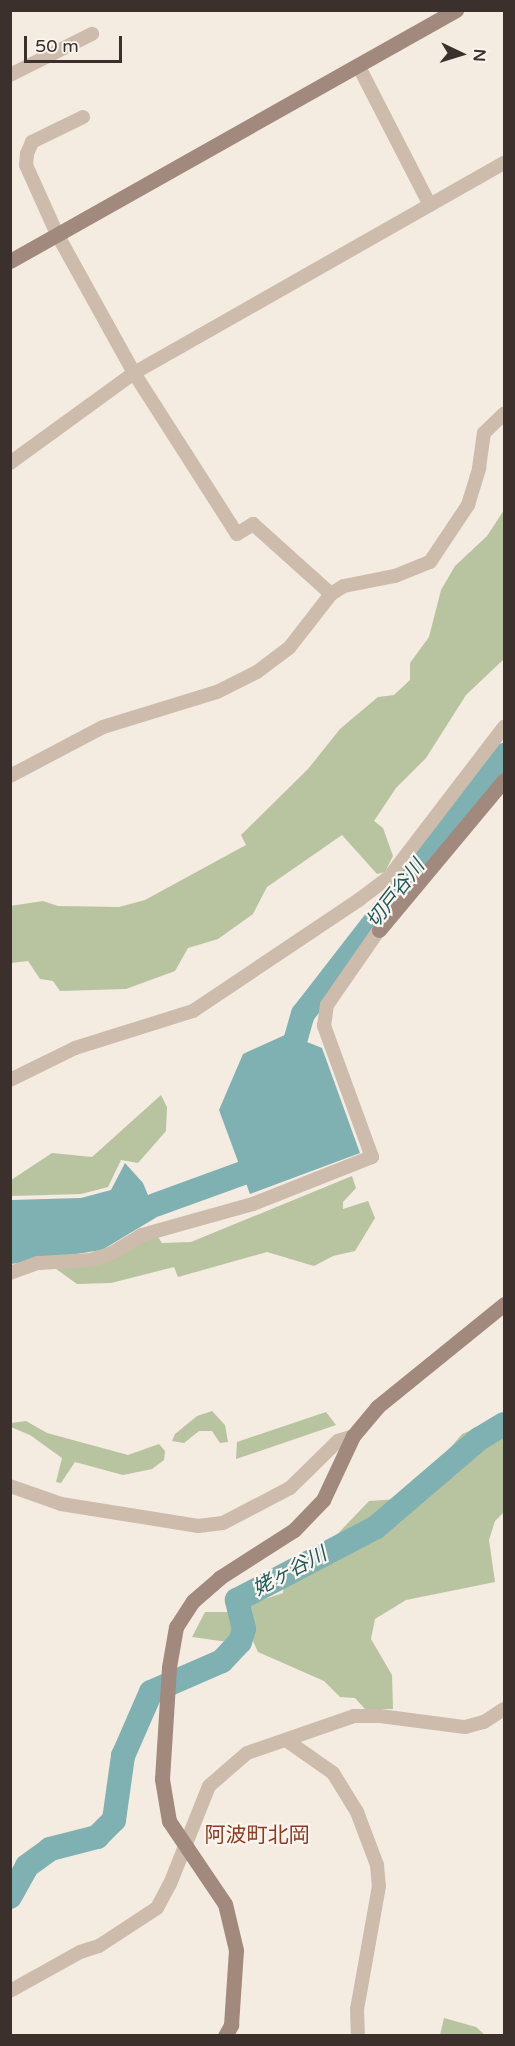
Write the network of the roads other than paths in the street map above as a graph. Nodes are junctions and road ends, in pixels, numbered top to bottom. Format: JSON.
{"nodes":[{"id":1,"x":456,"y":10,"type":"edge"},
{"id":2,"x":92,"y":34,"type":"dead end"},
{"id":3,"x":359,"y":67,"type":"junction"},
{"id":4,"x":10,"y":75,"type":"edge"},
{"id":5,"x":83,"y":117,"type":"dead end"},
{"id":6,"x":504,"y":163,"type":"edge"},
{"id":7,"x":430,"y":204,"type":"junction"},
{"id":8,"x":57,"y":234,"type":"junction"},
{"id":9,"x":10,"y":261,"type":"edge"},
{"id":10,"x":134,"y":373,"type":"junction"},
{"id":11,"x":504,"y":414,"type":"edge"},
{"id":12,"x":10,"y":463,"type":"edge"},
{"id":13,"x":331,"y":594,"type":"junction"},
{"id":14,"x":504,"y":727,"type":"edge"},
{"id":15,"x":10,"y":776,"type":"edge"},
{"id":16,"x":504,"y":780,"type":"edge"},
{"id":17,"x":379,"y":930,"type":"joint"},
{"id":18,"x":10,"y":1080,"type":"edge"},
{"id":19,"x":10,"y":1273,"type":"edge"},
{"id":20,"x":504,"y":1304,"type":"edge"},
{"id":21,"x":353,"y":1436,"type":"junction"},
{"id":22,"x":10,"y":1486,"type":"edge"},
{"id":23,"x":504,"y":1709,"type":"edge"},
{"id":24,"x":286,"y":1740,"type":"junction"},
{"id":25,"x":185,"y":1849,"type":"junction"},
{"id":26,"x":10,"y":1991,"type":"edge"},
{"id":27,"x":225,"y":2036,"type":"edge"},
{"id":28,"x":358,"y":2036,"type":"edge"}],
"edges":[{"from":1,"to":3,"type":"street"},
{"from":2,"to":4,"type":"street"},
{"from":3,"to":7,"type":"street"},
{"from":3,"to":8,"type":"street"},
{"from":5,"to":8,"type":"street"},
{"from":6,"to":7,"type":"street"},
{"from":7,"to":10,"type":"street"},
{"from":8,"to":9,"type":"street"},
{"from":8,"to":10,"type":"street"},
{"from":10,"to":12,"type":"street"},
{"from":10,"to":13,"type":"street"},
{"from":11,"to":13,"type":"street"},
{"from":13,"to":15,"type":"street"},
{"from":14,"to":18,"type":"street"},
{"from":16,"to":17,"type":"street"},
{"from":17,"to":19,"type":"street"},
{"from":20,"to":21,"type":"street"},
{"from":21,"to":22,"type":"street"},
{"from":21,"to":25,"type":"street"},
{"from":23,"to":24,"type":"street"},
{"from":24,"to":25,"type":"street"},
{"from":24,"to":28,"type":"street"},
{"from":25,"to":26,"type":"street"},
{"from":25,"to":27,"type":"street"}]}
